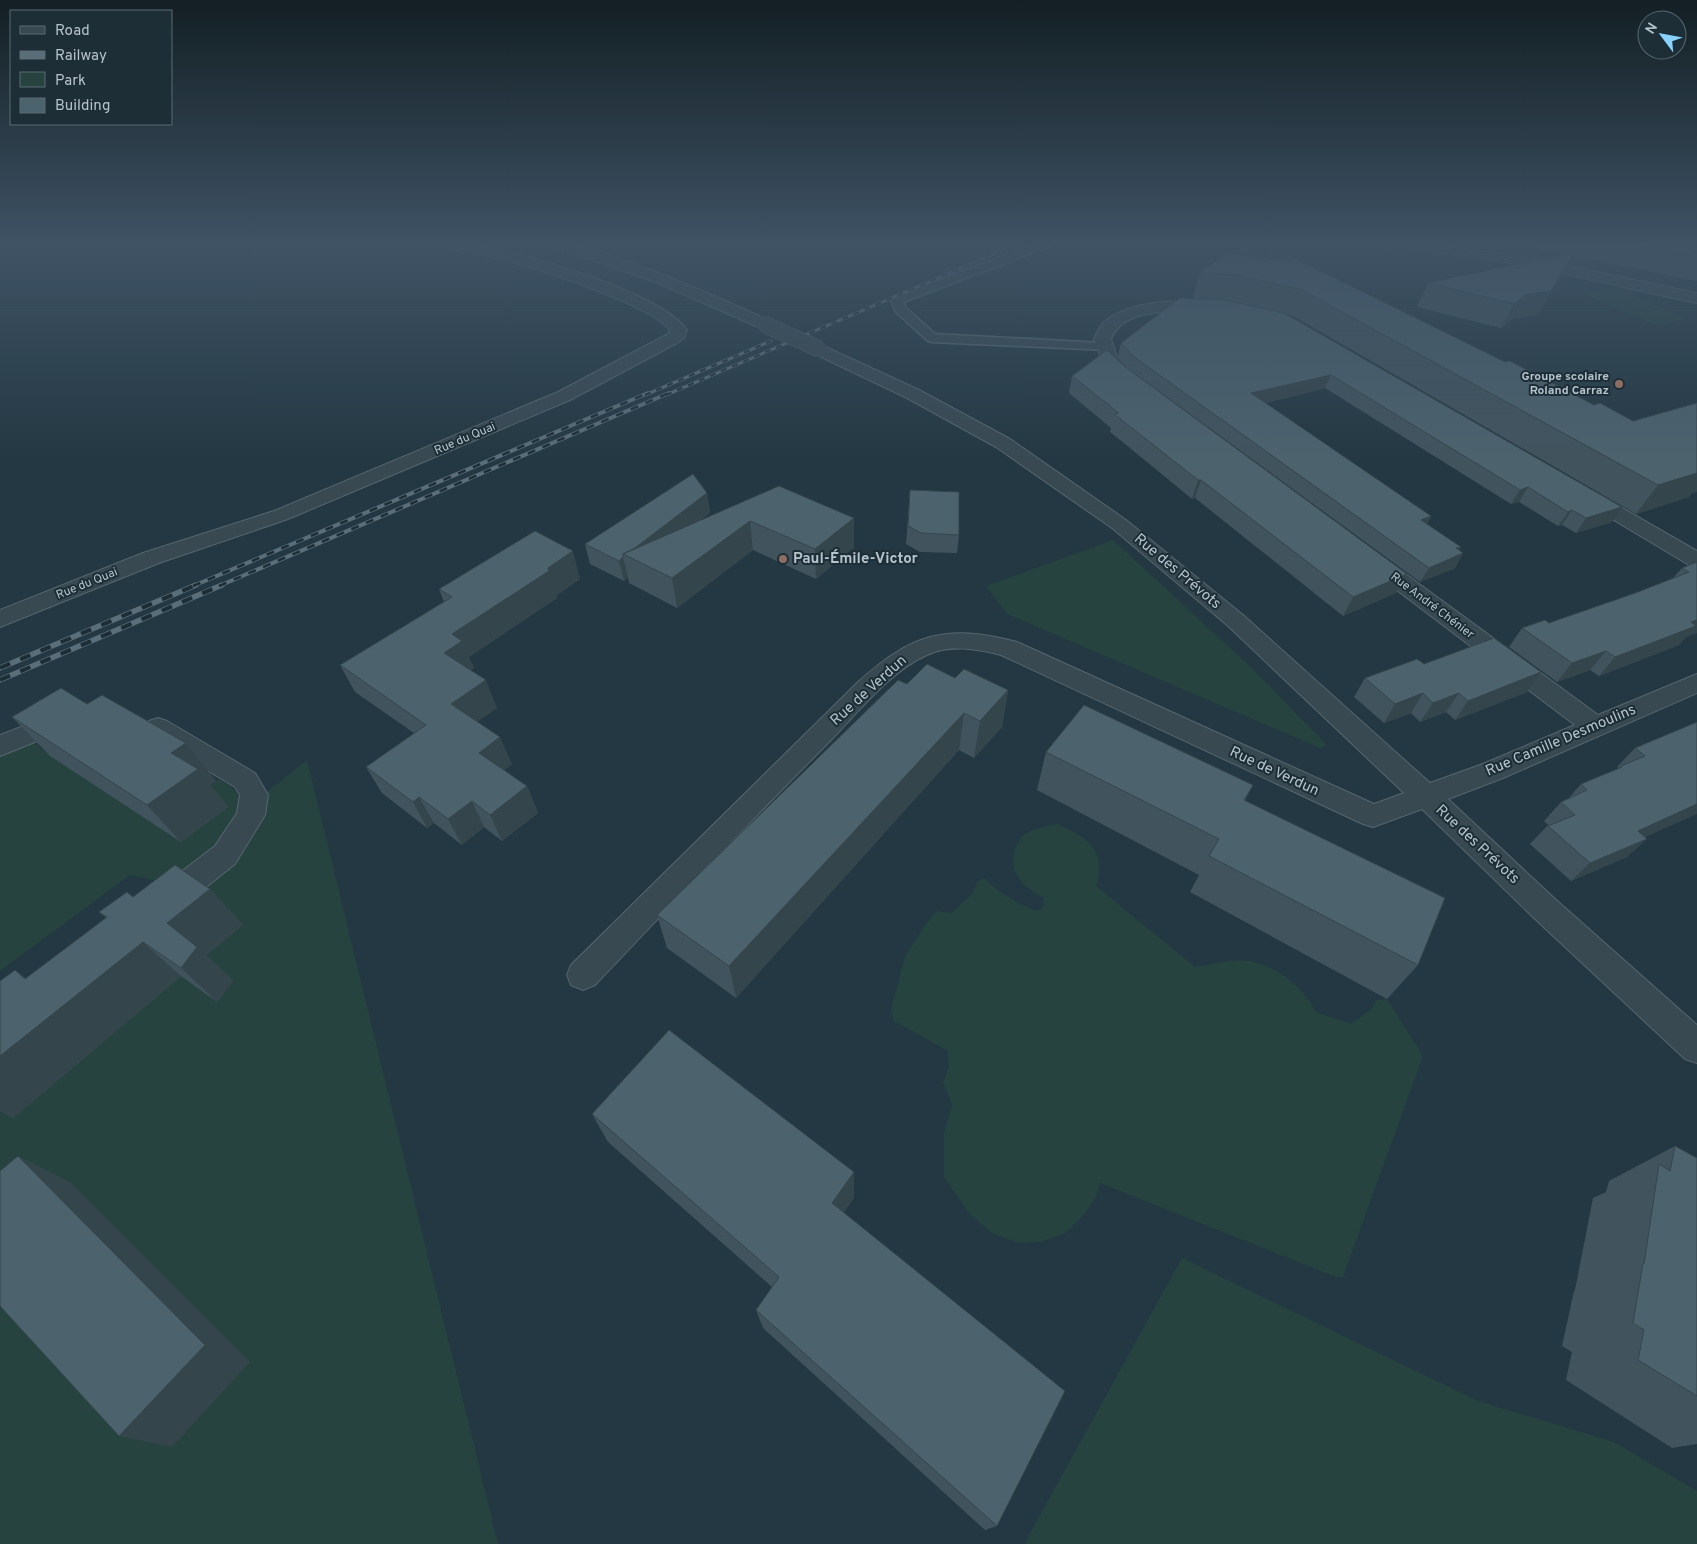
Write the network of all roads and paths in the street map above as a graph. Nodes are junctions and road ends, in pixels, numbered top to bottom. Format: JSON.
{"nodes":[{"id":1,"x":663,"y":316,"type":"edge"},
{"id":2,"x":746,"y":316,"type":"edge"},
{"id":3,"x":907,"y":316,"type":"edge"},
{"id":4,"x":1124,"y":316,"type":"edge"},
{"id":5,"x":1102,"y":346,"type":"junction"},
{"id":6,"x":1142,"y":389,"type":"edge"},
{"id":7,"x":1568,"y":484,"type":"edge"},
{"id":8,"x":1355,"y":548,"type":"edge"},
{"id":9,"x":1697,"y":560,"type":"edge"},
{"id":10,"x":0,"y":619,"type":"edge"},
{"id":11,"x":1697,"y":683,"type":"edge"},
{"id":12,"x":85,"y":711,"type":"edge"},
{"id":13,"x":133,"y":714,"type":"edge"},
{"id":14,"x":1594,"y":726,"type":"junction"},
{"id":15,"x":0,"y":746,"type":"edge"},
{"id":16,"x":1424,"y":796,"type":"junction"},
{"id":17,"x":149,"y":914,"type":"edge"},
{"id":18,"x":583,"y":974,"type":"dead end"},
{"id":19,"x":1697,"y":1047,"type":"edge"}],
"edges":[{"from":1,"to":10,"type":"street","name":"Rue du Quai"},
{"from":2,"to":16,"type":"street","name":"Rue des Prévots","bridge":true},
{"from":3,"to":5,"type":"lane"},
{"from":4,"to":5,"type":"street"},
{"from":5,"to":6,"type":"street"},
{"from":7,"to":9,"type":"street"},
{"from":8,"to":14,"type":"street","name":"Rue André Chénier"},
{"from":11,"to":14,"type":"street","name":"Rue Camille Desmoulins"},
{"from":12,"to":15,"type":"street"},
{"from":13,"to":17,"type":"street"},
{"from":14,"to":16,"type":"street","name":"Rue Camille Desmoulins"},
{"from":16,"to":18,"type":"street","name":"Rue de Verdun"},
{"from":16,"to":19,"type":"street","name":"Rue des Prévots"}]}
